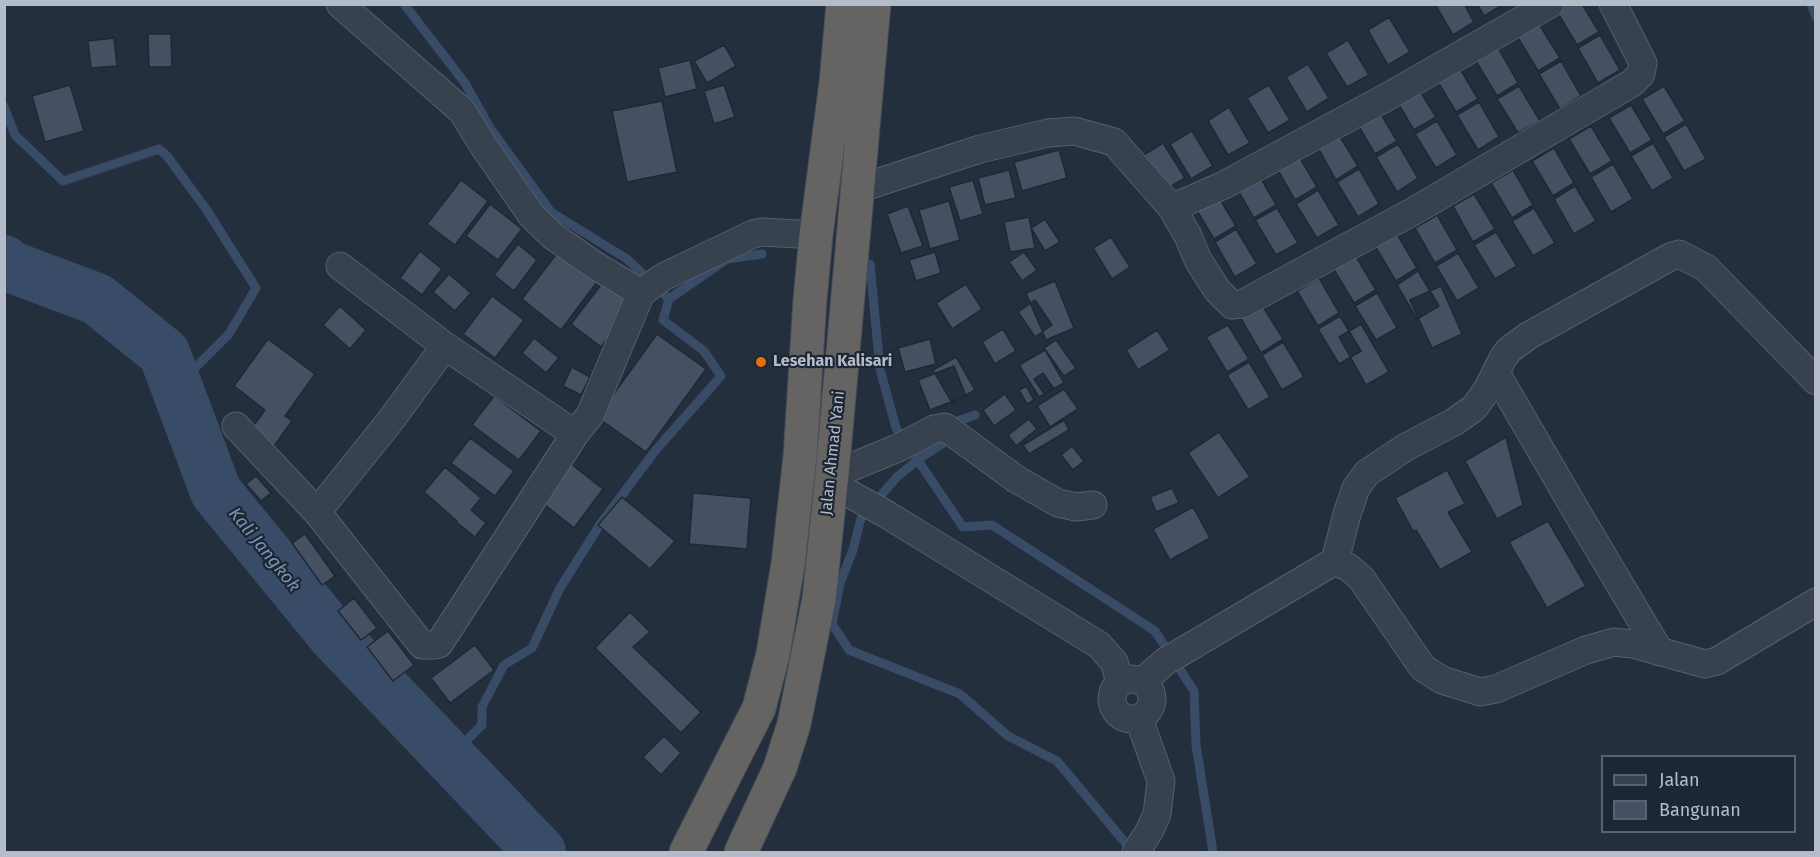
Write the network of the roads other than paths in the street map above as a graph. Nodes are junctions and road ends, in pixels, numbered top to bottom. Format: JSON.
{"nodes":[{"id":1,"x":340,"y":4,"type":"edge"},
{"id":2,"x":843,"y":4,"type":"edge"},
{"id":3,"x":874,"y":4,"type":"edge"},
{"id":4,"x":1550,"y":4,"type":"edge"},
{"id":5,"x":1613,"y":4,"type":"edge"},
{"id":6,"x":858,"y":189,"type":"junction"},
{"id":7,"x":1172,"y":208,"type":"junction"},
{"id":8,"x":816,"y":236,"type":"junction"},
{"id":9,"x":340,"y":266,"type":"dead end"},
{"id":10,"x":650,"y":286,"type":"junction"},
{"id":11,"x":810,"y":300,"type":"junction"},
{"id":12,"x":847,"y":303,"type":"junction"},
{"id":13,"x":445,"y":346,"type":"junction"},
{"id":14,"x":1496,"y":373,"type":"junction"},
{"id":15,"x":1815,"y":381,"type":"edge"},
{"id":16,"x":236,"y":426,"type":"dead end"},
{"id":17,"x":575,"y":434,"type":"junction"},
{"id":18,"x":831,"y":479,"type":"junction"},
{"id":19,"x":1093,"y":505,"type":"dead end"},
{"id":20,"x":318,"y":512,"type":"junction"},
{"id":21,"x":1335,"y":561,"type":"junction"},
{"id":22,"x":1815,"y":602,"type":"edge"},
{"id":23,"x":1660,"y":652,"type":"junction"},
{"id":24,"x":1132,"y":682,"type":"junction"},
{"id":25,"x":1143,"y":841,"type":"edge"},
{"id":26,"x":686,"y":852,"type":"edge"},
{"id":27,"x":741,"y":852,"type":"edge"}],
"edges":[{"from":1,"to":10,"type":"street"},
{"from":2,"to":8,"type":"highway"},
{"from":3,"to":6,"type":"highway","name":"Jalan Ahmad Yani"},
{"from":4,"to":7,"type":"street"},
{"from":5,"to":7,"type":"street"},
{"from":6,"to":7,"type":"street"},
{"from":6,"to":12,"type":"highway","name":"Jalan Ahmad Yani"},
{"from":8,"to":10,"type":"street"},
{"from":8,"to":11,"type":"highway"},
{"from":9,"to":13,"type":"street"},
{"from":10,"to":17,"type":"street"},
{"from":11,"to":12,"type":"highway"},
{"from":11,"to":26,"type":"highway"},
{"from":12,"to":18,"type":"highway","name":"Jalan Ahmad Yani"},
{"from":13,"to":17,"type":"street"},
{"from":13,"to":20,"type":"street"},
{"from":14,"to":15,"type":"street"},
{"from":14,"to":21,"type":"street"},
{"from":14,"to":23,"type":"street"},
{"from":16,"to":20,"type":"street"},
{"from":17,"to":20,"type":"street"},
{"from":18,"to":19,"type":"street"},
{"from":18,"to":24,"type":"street"},
{"from":18,"to":27,"type":"highway","name":"Jalan Ahmad Yani"},
{"from":21,"to":23,"type":"street"},
{"from":21,"to":24,"type":"street"},
{"from":22,"to":23,"type":"street"},
{"from":24,"to":25,"type":"street"}]}
